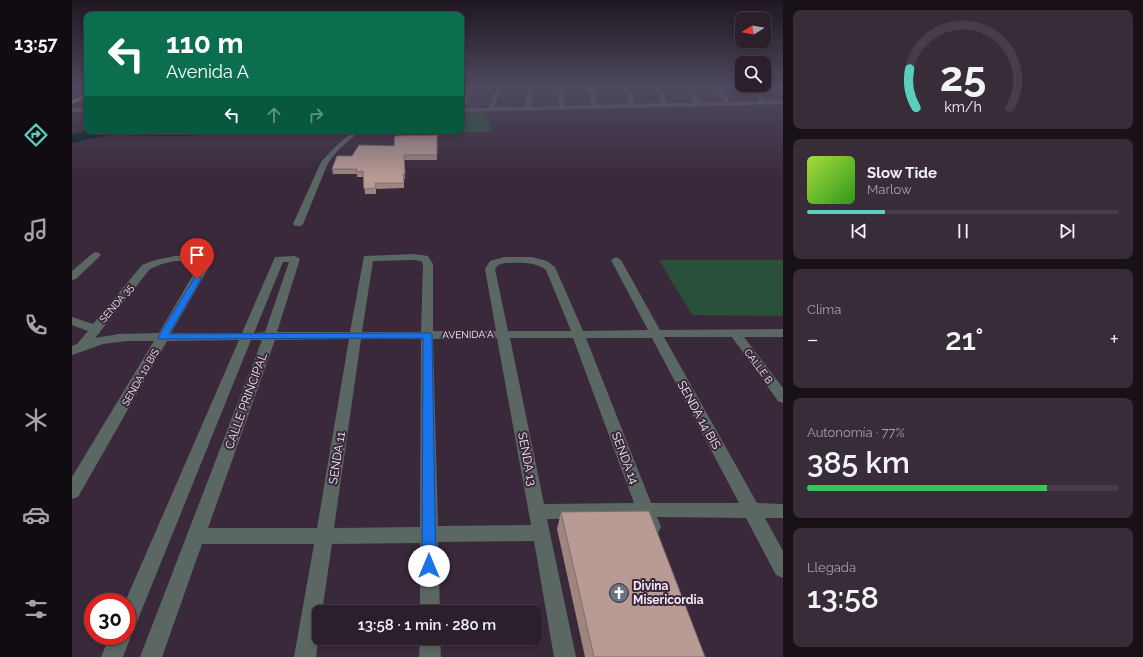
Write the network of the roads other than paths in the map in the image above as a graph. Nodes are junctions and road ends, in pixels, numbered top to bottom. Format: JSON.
{"nodes":[{"id":1,"x":354,"y":134,"type":"edge"},
{"id":2,"x":298,"y":224,"type":"dead end"},
{"id":3,"x":96,"y":255,"type":"dead end"},
{"id":4,"x":616,"y":260,"type":"dead end"},
{"id":5,"x":205,"y":262,"type":"joint"},
{"id":6,"x":543,"y":262,"type":"joint"},
{"id":7,"x":72,"y":277,"type":"edge"},
{"id":8,"x":72,"y":321,"type":"edge"},
{"id":9,"x":95,"y":329,"type":"junction"},
{"id":10,"x":783,"y":333,"type":"edge"},
{"id":11,"x":503,"y":334,"type":"junction"},
{"id":12,"x":578,"y":334,"type":"junction"},
{"id":13,"x":654,"y":334,"type":"junction"},
{"id":14,"x":736,"y":334,"type":"junction"},
{"id":15,"x":356,"y":335,"type":"junction"},
{"id":16,"x":427,"y":335,"type":"junction"},
{"id":17,"x":248,"y":336,"type":"junction"},
{"id":18,"x":270,"y":336,"type":"junction"},
{"id":19,"x":162,"y":337,"type":"junction"},
{"id":20,"x":77,"y":349,"type":"edge"},
{"id":21,"x":783,"y":398,"type":"edge"},
{"id":22,"x":72,"y":492,"type":"edge"},
{"id":23,"x":645,"y":510,"type":"junction"},
{"id":24,"x":751,"y":511,"type":"junction"},
{"id":25,"x":783,"y":511,"type":"edge"},
{"id":26,"x":538,"y":512,"type":"junction"},
{"id":27,"x":541,"y":533,"type":"junction"},
{"id":28,"x":429,"y":535,"type":"junction"},
{"id":29,"x":196,"y":536,"type":"junction"},
{"id":30,"x":324,"y":536,"type":"junction"},
{"id":31,"x":656,"y":539,"type":"edge"},
{"id":32,"x":783,"y":569,"type":"edge"},
{"id":33,"x":136,"y":601,"type":"edge"},
{"id":34,"x":430,"y":605,"type":"edge"},
{"id":35,"x":117,"y":645,"type":"edge"},
{"id":36,"x":430,"y":645,"type":"edge"},
{"id":37,"x":112,"y":657,"type":"edge"},
{"id":38,"x":151,"y":657,"type":"edge"},
{"id":39,"x":305,"y":657,"type":"edge"},
{"id":40,"x":430,"y":657,"type":"edge"},
{"id":41,"x":565,"y":657,"type":"edge"}],
"edges":[{"from":1,"to":2,"type":"street"},
{"from":3,"to":7,"type":"street"},
{"from":4,"to":13,"type":"street","name":"SENDA 14 BIS"},
{"from":5,"to":9,"type":"street","name":"SENDA 35"},
{"from":5,"to":19,"type":"street","name":"SENDA 10 BIS"},
{"from":6,"to":11,"type":"street","name":"SENDA 13"},
{"from":6,"to":12,"type":"street","name":"SENDA 14"},
{"from":8,"to":9,"type":"street"},
{"from":9,"to":20,"type":"street","name":"SENDA 35"},
{"from":10,"to":14,"type":"street","name":"AVENIDA A"},
{"from":11,"to":12,"type":"street","name":"AVENIDA A"},
{"from":11,"to":16,"type":"street","name":"AVENIDA A"},
{"from":11,"to":26,"type":"street","name":"SENDA 13"},
{"from":12,"to":13,"type":"street","name":"AVENIDA A"},
{"from":12,"to":23,"type":"street","name":"SENDA 14"},
{"from":13,"to":14,"type":"street","name":"AVENIDA A"},
{"from":13,"to":24,"type":"street","name":"SENDA 14 BIS"},
{"from":14,"to":21,"type":"street","name":"CALLE B"},
{"from":15,"to":16,"type":"street","name":"AVENIDA A"},
{"from":15,"to":16,"type":"street","name":"SENDA 11"},
{"from":15,"to":18,"type":"street","name":"AVENIDA A"},
{"from":15,"to":30,"type":"street","name":"SENDA 11"},
{"from":16,"to":28,"type":"street"},
{"from":17,"to":18,"type":"street","name":"AVENIDA A"},
{"from":17,"to":18,"type":"street","name":"CALLE PRINCIPAL"},
{"from":17,"to":19,"type":"street","name":"AVENIDA A"},
{"from":17,"to":33,"type":"street","name":"CALLE PRINCIPAL"},
{"from":18,"to":29,"type":"street","name":"CALLE PRINCIPAL"},
{"from":19,"to":20,"type":"street","name":"AVENIDA A"},
{"from":19,"to":22,"type":"street","name":"SENDA 10 BIS"},
{"from":23,"to":24,"type":"street"},
{"from":23,"to":26,"type":"street"},
{"from":23,"to":31,"type":"street","name":"SENDA 14"},
{"from":24,"to":25,"type":"street"},
{"from":24,"to":32,"type":"street","name":"SENDA 14 BIS"},
{"from":26,"to":27,"type":"street","name":"SENDA 13"},
{"from":27,"to":28,"type":"street"},
{"from":27,"to":41,"type":"street","name":"SENDA 13"},
{"from":28,"to":30,"type":"street"},
{"from":28,"to":34,"type":"street"},
{"from":29,"to":30,"type":"street"},
{"from":29,"to":38,"type":"street","name":"CALLE PRINCIPAL"},
{"from":30,"to":39,"type":"street","name":"SENDA 11"},
{"from":35,"to":37,"type":"street"},
{"from":36,"to":40,"type":"street"}]}
